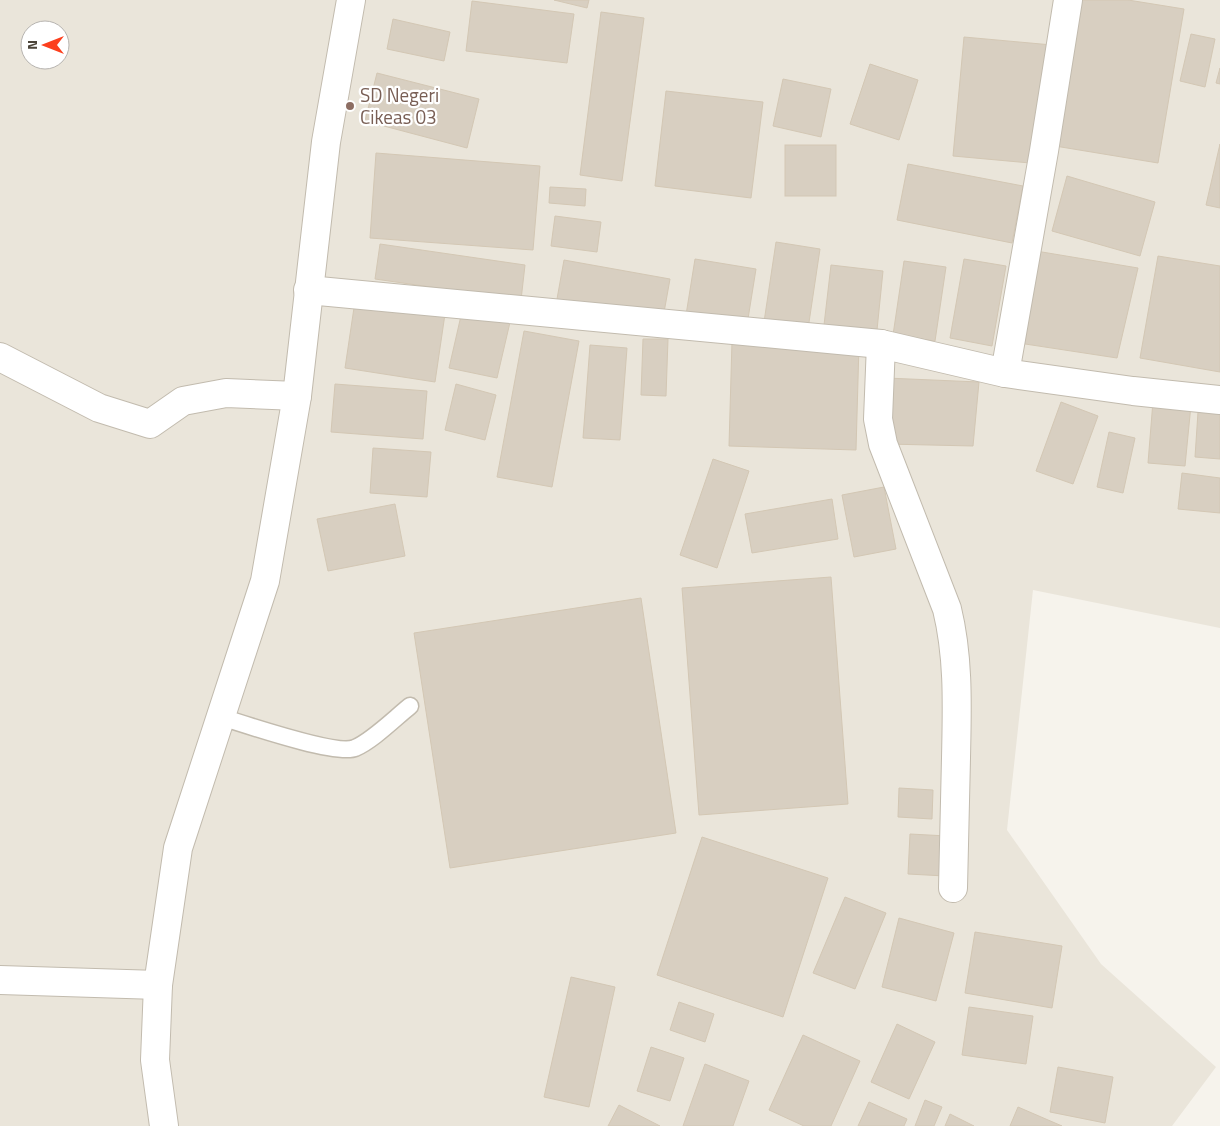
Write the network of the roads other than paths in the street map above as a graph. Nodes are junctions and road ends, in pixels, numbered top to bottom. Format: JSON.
{"nodes":[{"id":1,"x":351,"y":0,"type":"edge"},
{"id":2,"x":1068,"y":0,"type":"edge"},
{"id":3,"x":308,"y":290,"type":"junction"},
{"id":4,"x":881,"y":344,"type":"junction"},
{"id":5,"x":0,"y":357,"type":"edge"},
{"id":6,"x":1005,"y":373,"type":"junction"},
{"id":7,"x":297,"y":396,"type":"junction"},
{"id":8,"x":1220,"y":400,"type":"edge"},
{"id":9,"x":410,"y":706,"type":"dead end"},
{"id":10,"x":221,"y":716,"type":"junction"},
{"id":11,"x":953,"y":888,"type":"dead end"},
{"id":12,"x":0,"y":980,"type":"edge"},
{"id":13,"x":158,"y":985,"type":"junction"},
{"id":14,"x":164,"y":1126,"type":"edge"}],
"edges":[{"from":1,"to":3,"type":"street"},
{"from":2,"to":6,"type":"street"},
{"from":3,"to":4,"type":"street"},
{"from":3,"to":7,"type":"street"},
{"from":4,"to":6,"type":"street"},
{"from":4,"to":11,"type":"street"},
{"from":5,"to":7,"type":"street"},
{"from":6,"to":8,"type":"street"},
{"from":7,"to":10,"type":"street"},
{"from":9,"to":10,"type":"lane"},
{"from":10,"to":13,"type":"street"},
{"from":12,"to":13,"type":"street"},
{"from":13,"to":14,"type":"street"}]}
